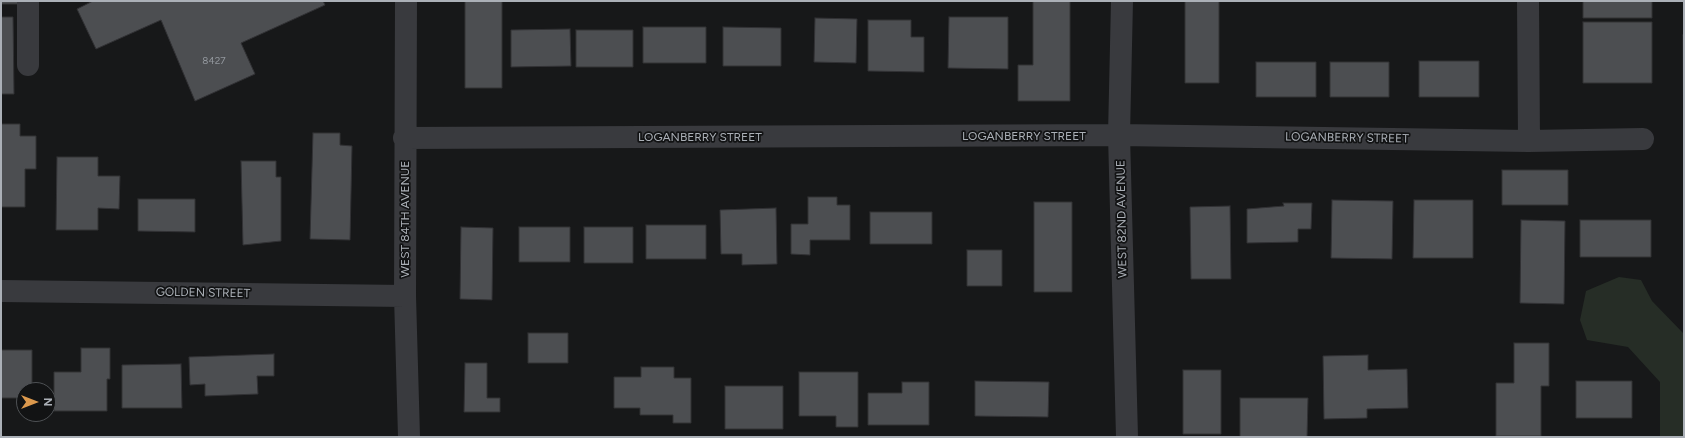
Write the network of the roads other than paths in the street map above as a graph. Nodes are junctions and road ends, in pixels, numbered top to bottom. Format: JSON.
{"nodes":[{"id":1,"x":28,"y":1,"type":"edge"},
{"id":2,"x":406,"y":1,"type":"edge"},
{"id":3,"x":1122,"y":1,"type":"edge"},
{"id":4,"x":1528,"y":1,"type":"edge"},
{"id":5,"x":28,"y":65,"type":"dead end"},
{"id":6,"x":1119,"y":135,"type":"junction"},
{"id":7,"x":404,"y":138,"type":"junction"},
{"id":8,"x":1642,"y":139,"type":"dead end"},
{"id":9,"x":1529,"y":141,"type":"junction"},
{"id":10,"x":1,"y":290,"type":"edge"},
{"id":11,"x":405,"y":296,"type":"junction"},
{"id":12,"x":409,"y":437,"type":"edge"},
{"id":13,"x":1127,"y":437,"type":"edge"}],
"edges":[{"from":1,"to":5,"type":"street"},
{"from":2,"to":7,"type":"street","name":"WEST 84TH AVENUE"},
{"from":3,"to":6,"type":"street","name":"WEST 82ND AVENUE"},
{"from":4,"to":9,"type":"street"},
{"from":6,"to":7,"type":"street","name":"LOGANBERRY STREET"},
{"from":6,"to":9,"type":"street","name":"LOGANBERRY STREET"},
{"from":6,"to":13,"type":"street","name":"WEST 82ND AVENUE"},
{"from":7,"to":11,"type":"street","name":"WEST 84TH AVENUE"},
{"from":8,"to":9,"type":"street","name":"LOGANBERRY STREET"},
{"from":10,"to":11,"type":"street","name":"GOLDEN STREET"},
{"from":11,"to":12,"type":"street","name":"WEST 84TH AVENUE"}]}
